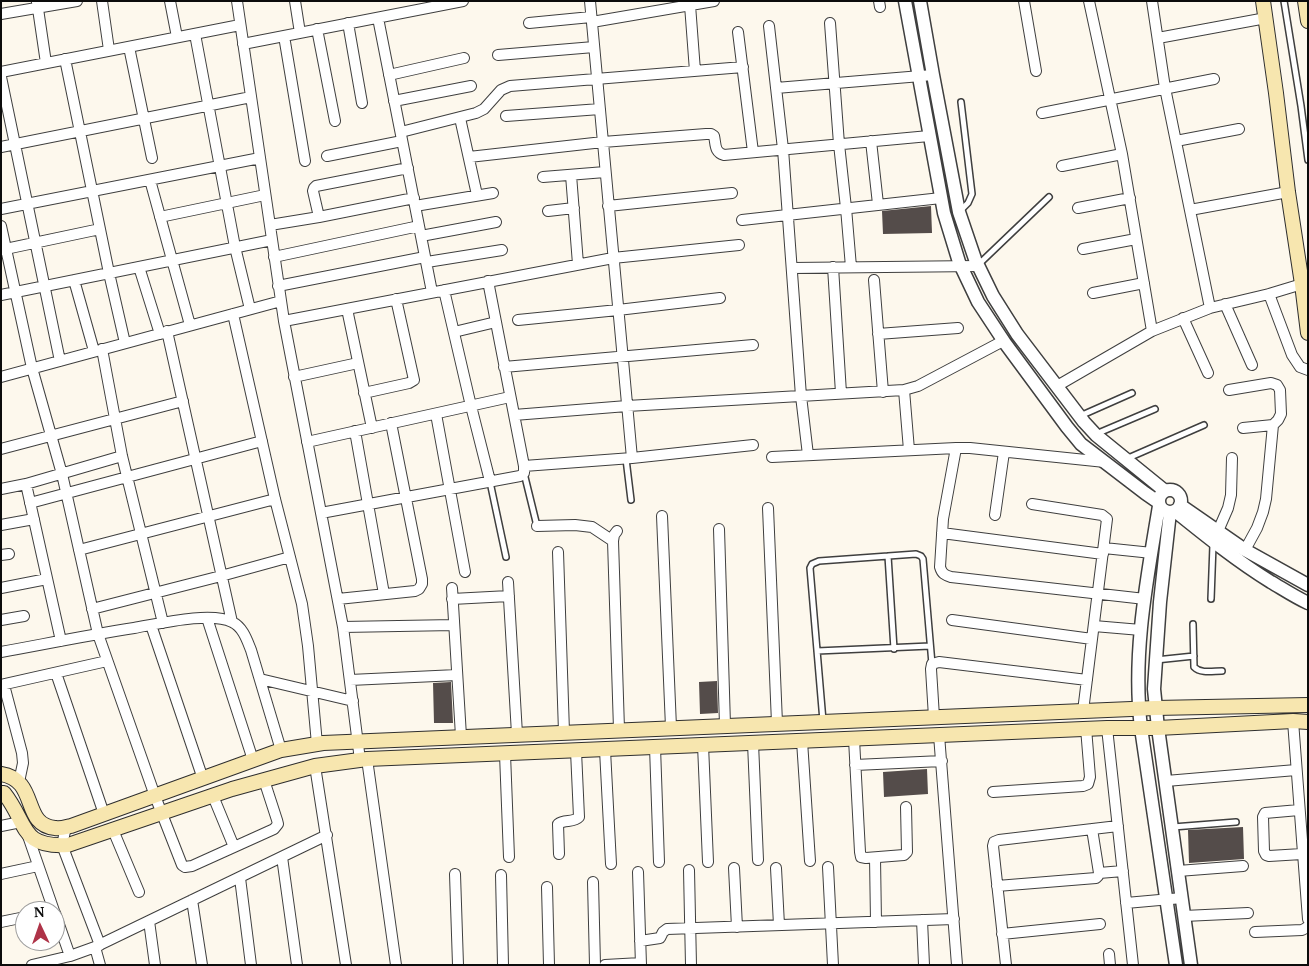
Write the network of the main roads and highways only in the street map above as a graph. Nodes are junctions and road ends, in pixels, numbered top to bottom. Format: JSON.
{"nodes":[{"id":1,"x":1263,"y":1,"type":"edge"},
{"id":2,"x":1308,"y":333,"type":"edge"},
{"id":3,"x":1306,"y":704,"type":"edge"},
{"id":4,"x":1308,"y":722,"type":"edge"},
{"id":5,"x":1,"y":774,"type":"edge"},
{"id":6,"x":1,"y":793,"type":"edge"}],
"edges":[{"from":1,"to":2,"type":"main road"},
{"from":3,"to":5,"type":"main road"},
{"from":4,"to":6,"type":"main road"}]}
